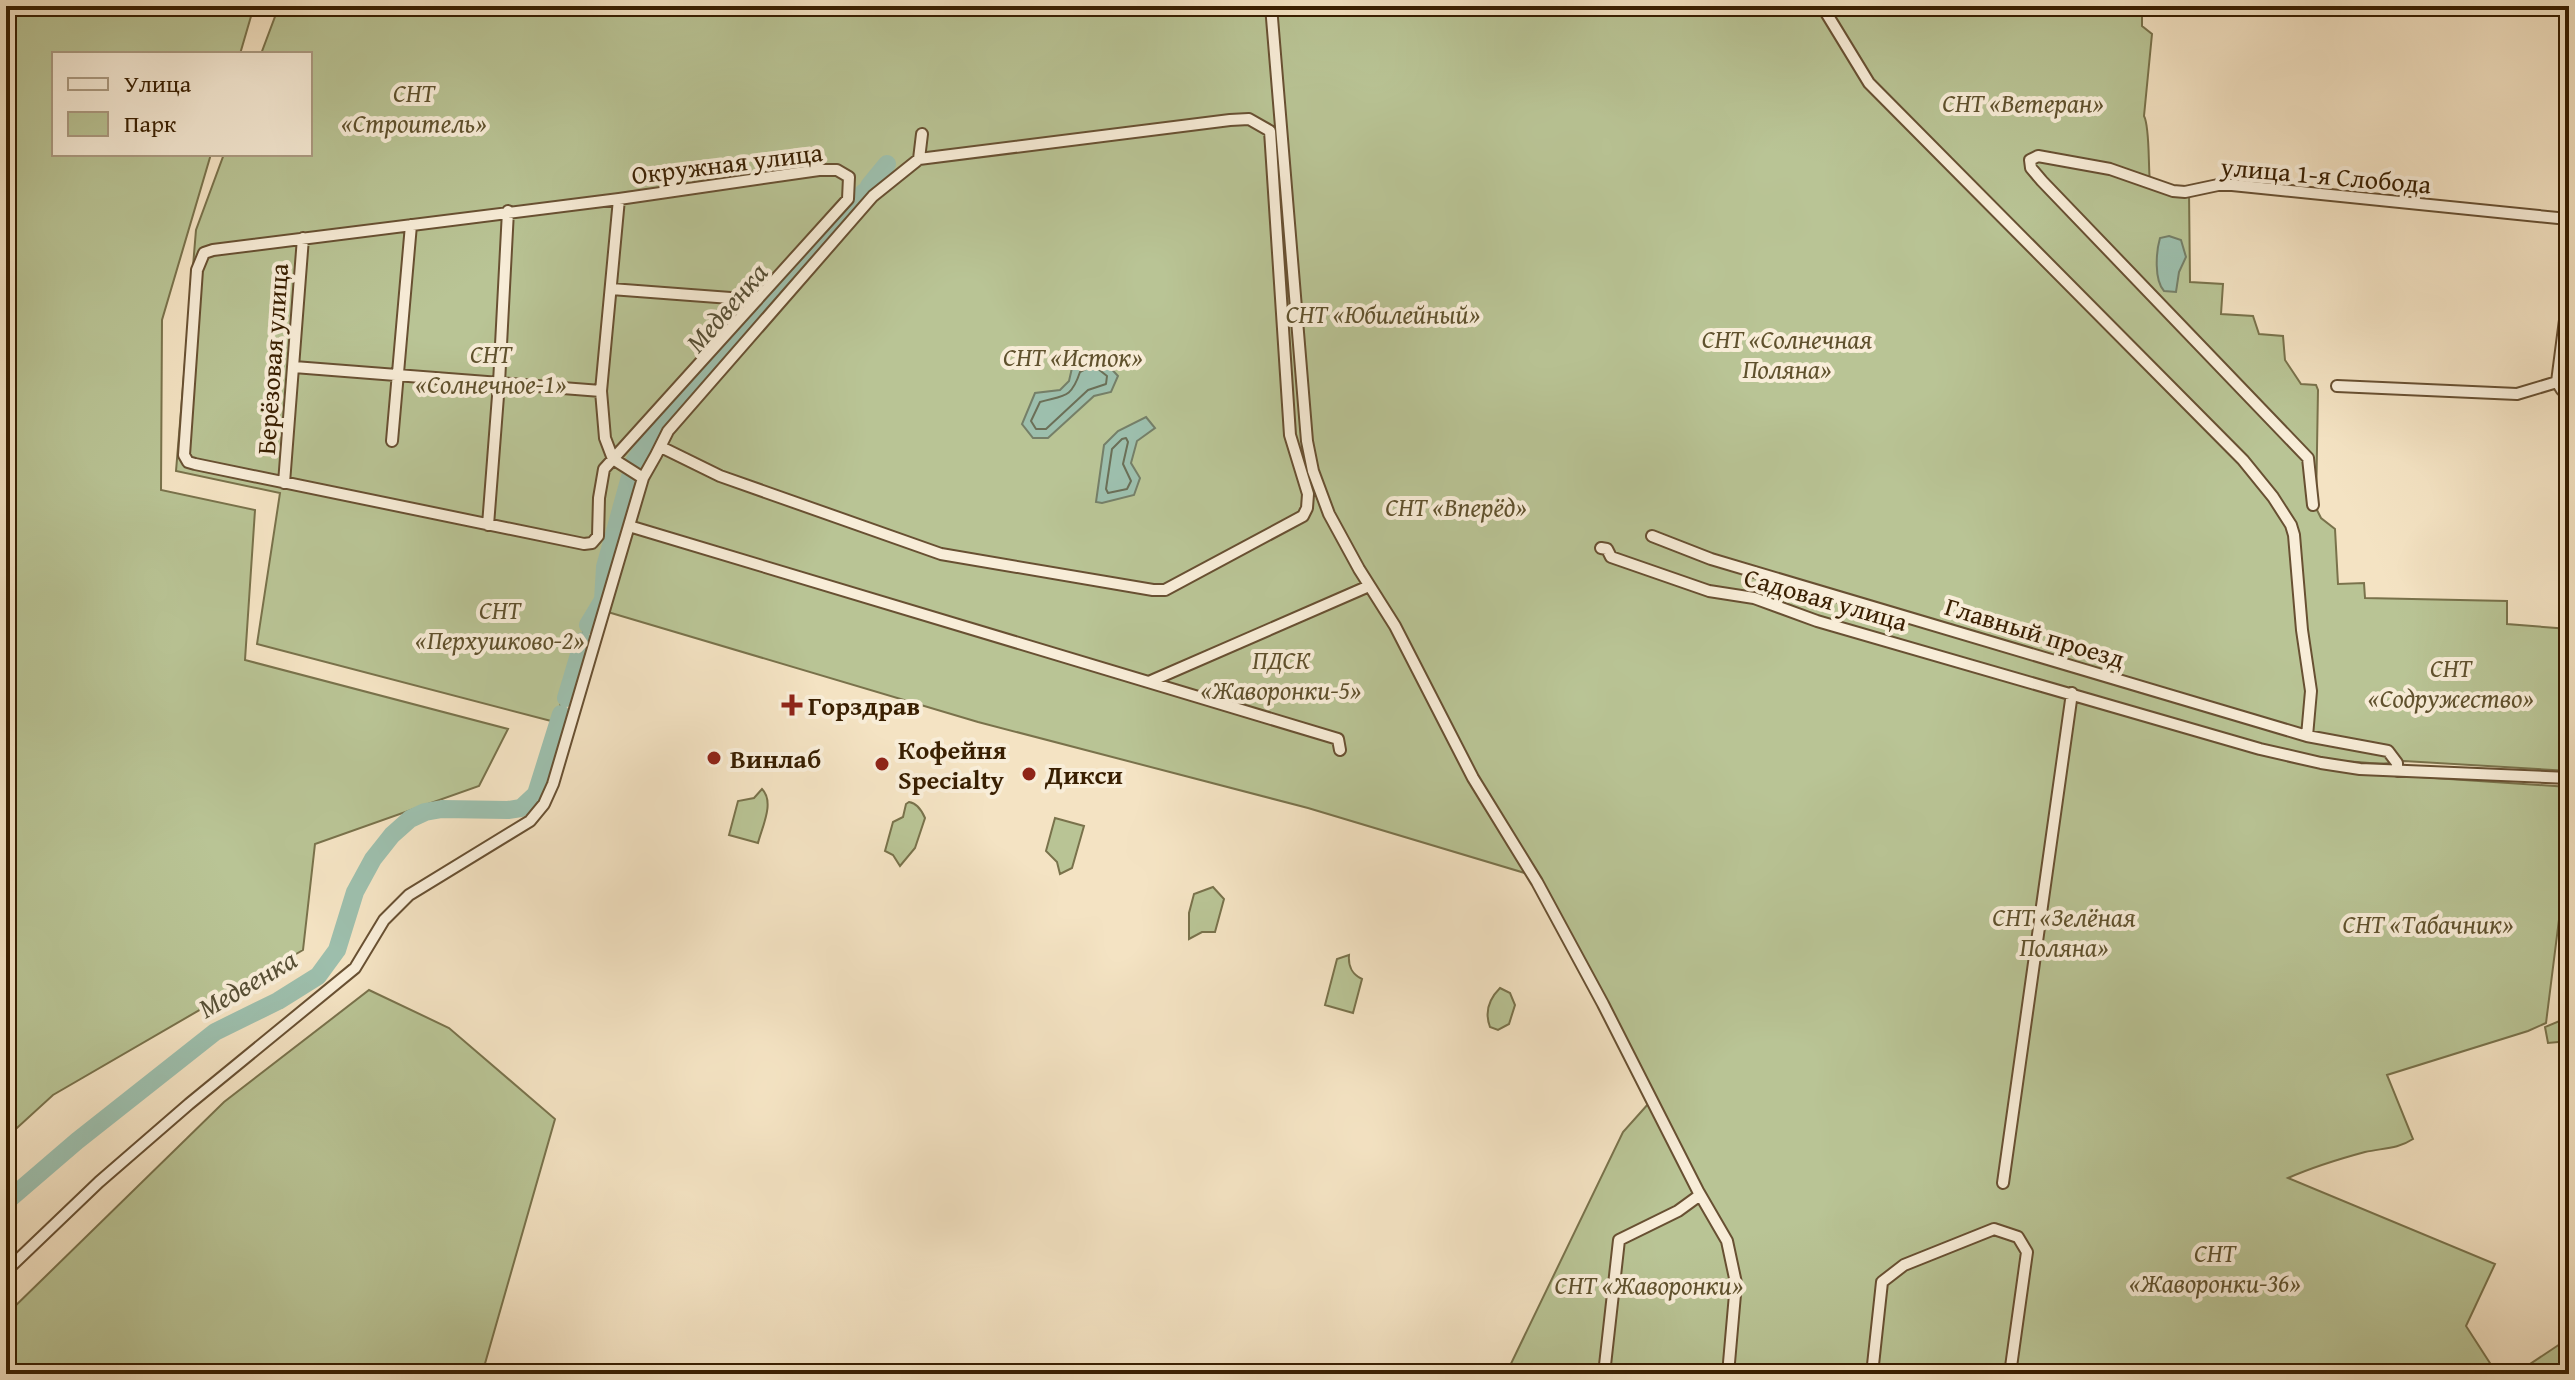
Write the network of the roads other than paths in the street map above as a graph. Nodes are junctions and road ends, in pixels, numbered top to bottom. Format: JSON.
{"nodes":[{"id":1,"x":1271,"y":6,"type":"edge"},
{"id":2,"x":1822,"y":6,"type":"edge"},
{"id":3,"x":922,"y":134,"type":"dead end"},
{"id":4,"x":919,"y":159,"type":"junction"},
{"id":5,"x":619,"y":199,"type":"junction"},
{"id":6,"x":2569,"y":200,"type":"edge"},
{"id":7,"x":508,"y":211,"type":"junction"},
{"id":8,"x":2568,"y":219,"type":"edge"},
{"id":9,"x":411,"y":225,"type":"junction"},
{"id":10,"x":303,"y":238,"type":"junction"},
{"id":11,"x":611,"y":289,"type":"junction"},
{"id":12,"x":757,"y":300,"type":"junction"},
{"id":13,"x":294,"y":367,"type":"junction"},
{"id":14,"x":397,"y":374,"type":"junction"},
{"id":15,"x":2557,"y":382,"type":"junction"},
{"id":16,"x":499,"y":383,"type":"junction"},
{"id":17,"x":2337,"y":386,"type":"dead end"},
{"id":18,"x":601,"y":391,"type":"junction"},
{"id":19,"x":2569,"y":393,"type":"edge"},
{"id":20,"x":392,"y":441,"type":"dead end"},
{"id":21,"x":661,"y":447,"type":"junction"},
{"id":22,"x":613,"y":459,"type":"junction"},
{"id":23,"x":643,"y":478,"type":"junction"},
{"id":24,"x":284,"y":483,"type":"junction"},
{"id":25,"x":2313,"y":505,"type":"dead end"},
{"id":26,"x":488,"y":525,"type":"junction"},
{"id":27,"x":629,"y":526,"type":"junction"},
{"id":28,"x":1652,"y":536,"type":"dead end"},
{"id":29,"x":1601,"y":548,"type":"dead end"},
{"id":30,"x":1369,"y":586,"type":"junction"},
{"id":31,"x":1151,"y":681,"type":"junction"},
{"id":32,"x":2072,"y":693,"type":"junction"},
{"id":33,"x":2307,"y":736,"type":"junction"},
{"id":34,"x":1340,"y":750,"type":"dead end"},
{"id":35,"x":2397,"y":771,"type":"junction"},
{"id":36,"x":2569,"y":778,"type":"edge"},
{"id":37,"x":2003,"y":1183,"type":"dead end"},
{"id":38,"x":1700,"y":1195,"type":"junction"},
{"id":39,"x":6,"y":1271,"type":"edge"},
{"id":40,"x":1604,"y":1374,"type":"edge"},
{"id":41,"x":1728,"y":1374,"type":"edge"},
{"id":42,"x":1872,"y":1374,"type":"edge"},
{"id":43,"x":2010,"y":1374,"type":"edge"}],
"edges":[{"from":1,"to":30,"type":"street"},
{"from":2,"to":33,"type":"street"},
{"from":3,"to":4,"type":"street"},
{"from":4,"to":21,"type":"street"},
{"from":4,"to":21,"type":"street"},
{"from":5,"to":7,"type":"street","name":"Окружная улица"},
{"from":5,"to":11,"type":"street"},
{"from":5,"to":12,"type":"street","name":"Окружная улица"},
{"from":6,"to":8,"type":"street"},
{"from":7,"to":9,"type":"street","name":"Окружная улица"},
{"from":7,"to":16,"type":"street"},
{"from":8,"to":15,"type":"street"},
{"from":8,"to":25,"type":"street","name":"улица 1-я Слобода"},
{"from":9,"to":10,"type":"street","name":"Окружная улица"},
{"from":9,"to":14,"type":"street"},
{"from":10,"to":13,"type":"street","name":"Берёзовая улица"},
{"from":10,"to":24,"type":"street","name":"Окружная улица"},
{"from":11,"to":12,"type":"street"},
{"from":11,"to":18,"type":"street"},
{"from":12,"to":22,"type":"street","name":"Окружная улица"},
{"from":13,"to":14,"type":"street"},
{"from":13,"to":24,"type":"street","name":"Берёзовая улица"},
{"from":14,"to":16,"type":"street"},
{"from":14,"to":20,"type":"street"},
{"from":15,"to":17,"type":"street"},
{"from":15,"to":19,"type":"street"},
{"from":16,"to":18,"type":"street"},
{"from":16,"to":26,"type":"street"},
{"from":18,"to":22,"type":"street"},
{"from":21,"to":23,"type":"street"},
{"from":22,"to":23,"type":"street"},
{"from":22,"to":26,"type":"street","name":"Окружная улица"},
{"from":23,"to":27,"type":"street"},
{"from":24,"to":26,"type":"street","name":"Окружная улица"},
{"from":27,"to":31,"type":"street"},
{"from":27,"to":39,"type":"street"},
{"from":28,"to":33,"type":"street","name":"Главный проезд"},
{"from":29,"to":32,"type":"street","name":"Садовая улица"},
{"from":30,"to":31,"type":"street"},
{"from":30,"to":38,"type":"street"},
{"from":31,"to":34,"type":"street"},
{"from":32,"to":35,"type":"street","name":"Садовая улица"},
{"from":32,"to":37,"type":"street"},
{"from":33,"to":35,"type":"street","name":"Главный проезд"},
{"from":35,"to":36,"type":"street","name":"Садовая улица"},
{"from":38,"to":40,"type":"street"},
{"from":38,"to":41,"type":"street"},
{"from":42,"to":43,"type":"street"}]}
